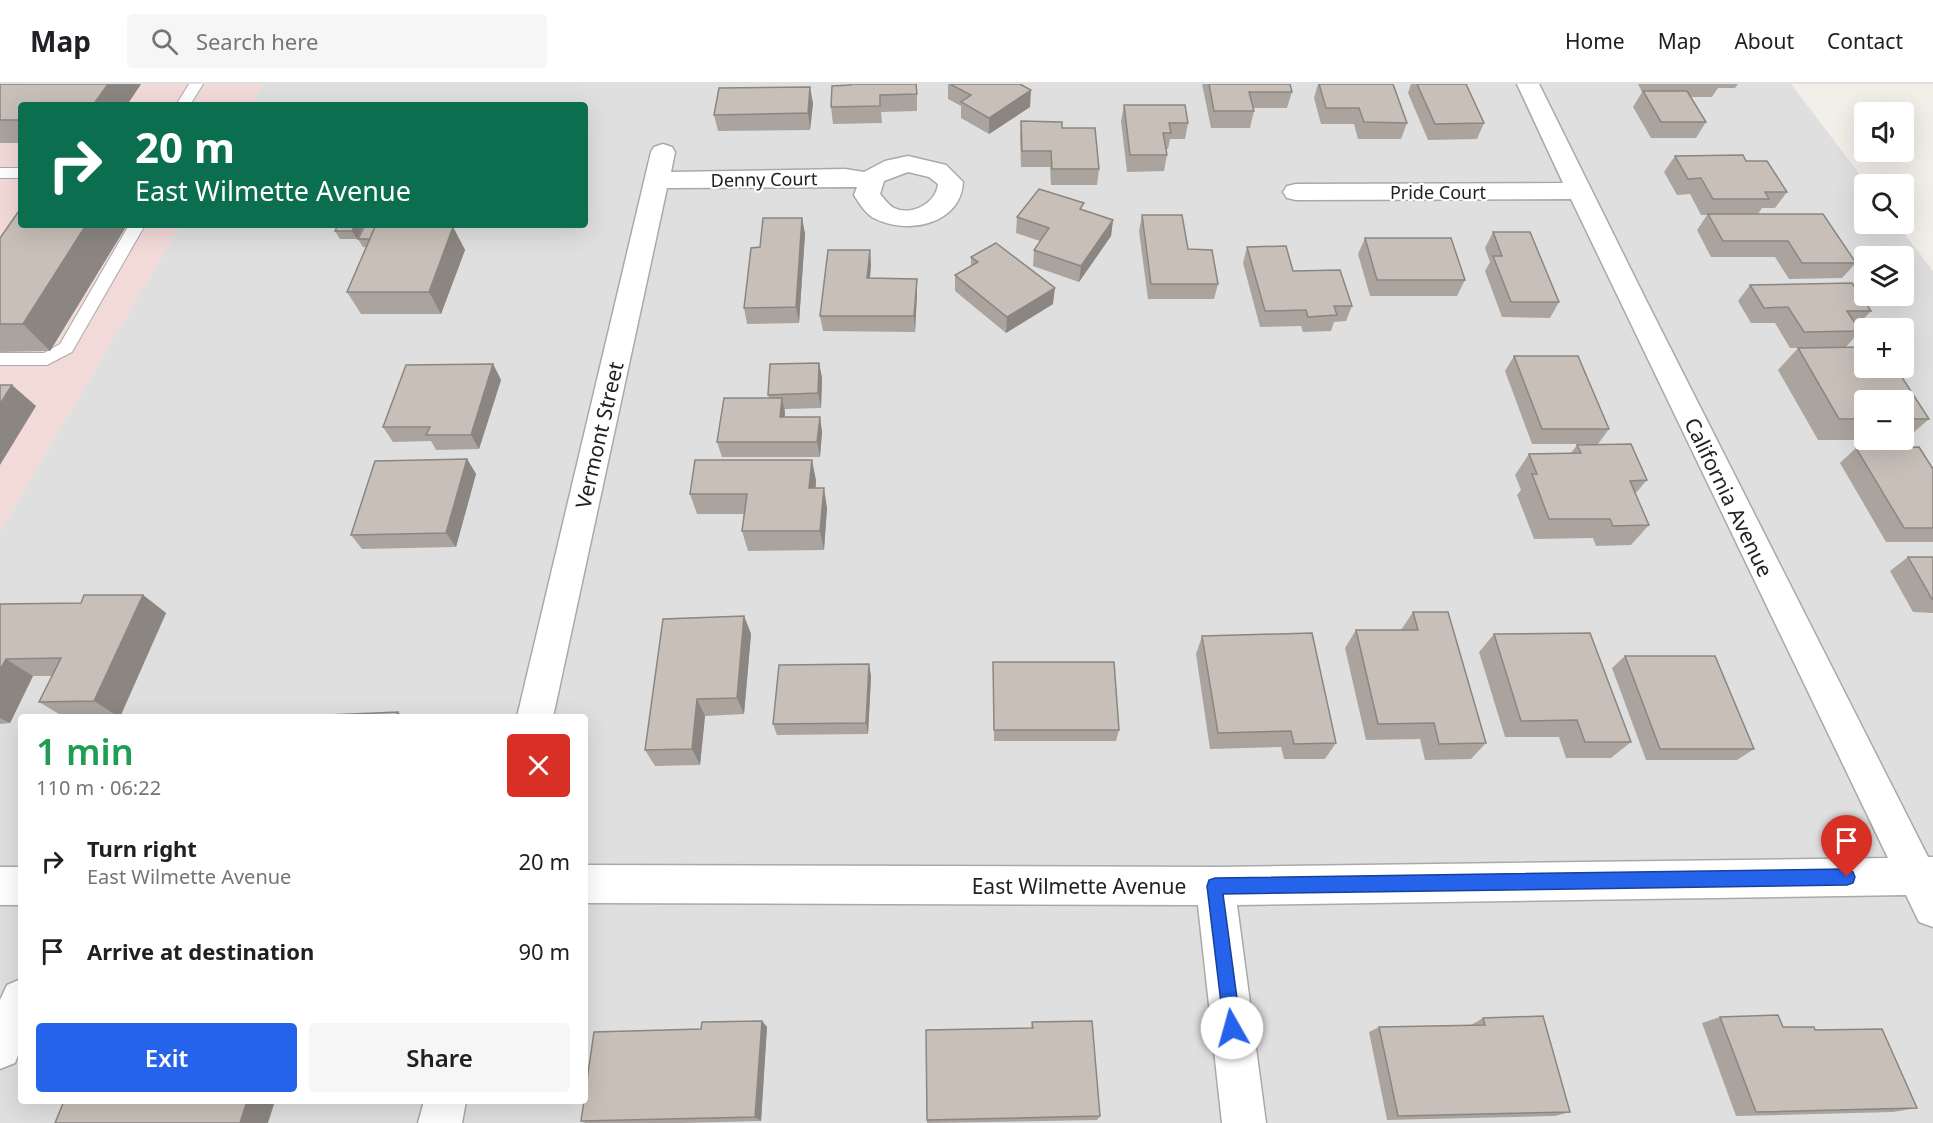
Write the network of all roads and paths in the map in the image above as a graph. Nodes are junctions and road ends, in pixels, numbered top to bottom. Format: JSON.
{"nodes":[{"id":1,"x":196,"y":84,"type":"edge"},
{"id":2,"x":1528,"y":84,"type":"edge"},
{"id":3,"x":185,"y":102,"type":"edge"},
{"id":4,"x":661,"y":166,"type":"joint"},
{"id":5,"x":0,"y":173,"type":"edge"},
{"id":6,"x":18,"y":173,"type":"edge"},
{"id":7,"x":870,"y":181,"type":"dead end"},
{"id":8,"x":1579,"y":191,"type":"junction"},
{"id":9,"x":1296,"y":192,"type":"dead end"},
{"id":10,"x":135,"y":228,"type":"edge"},
{"id":11,"x":0,"y":359,"type":"edge"},
{"id":12,"x":535,"y":714,"type":"edge"},
{"id":13,"x":588,"y":884,"type":"edge"},
{"id":14,"x":0,"y":886,"type":"edge"},
{"id":15,"x":18,"y":886,"type":"edge"},
{"id":16,"x":1215,"y":886,"type":"junction"},
{"id":17,"x":1928,"y":887,"type":"edge"},
{"id":18,"x":18,"y":1006,"type":"edge"},
{"id":19,"x":0,"y":1047,"type":"edge"},
{"id":20,"x":444,"y":1104,"type":"edge"},
{"id":21,"x":440,"y":1123,"type":"edge"},
{"id":22,"x":1244,"y":1123,"type":"edge"}],
"edges":[{"from":1,"to":3,"type":"lane"},
{"from":2,"to":8,"type":"street","name":"California Avenue"},
{"from":4,"to":7,"type":"street","name":"Denny Court"},
{"from":4,"to":12,"type":"street","name":"Vermont Street"},
{"from":5,"to":6,"type":"lane"},
{"from":8,"to":9,"type":"street","name":"Pride Court"},
{"from":8,"to":17,"type":"street","name":"California Avenue"},
{"from":10,"to":11,"type":"lane"},
{"from":13,"to":16,"type":"street","name":"East Wilmette Avenue"},
{"from":14,"to":15,"type":"street"},
{"from":16,"to":17,"type":"street","name":"East Wilmette Avenue"},
{"from":16,"to":22,"type":"street"},
{"from":18,"to":19,"type":"street"},
{"from":20,"to":21,"type":"street"}]}
